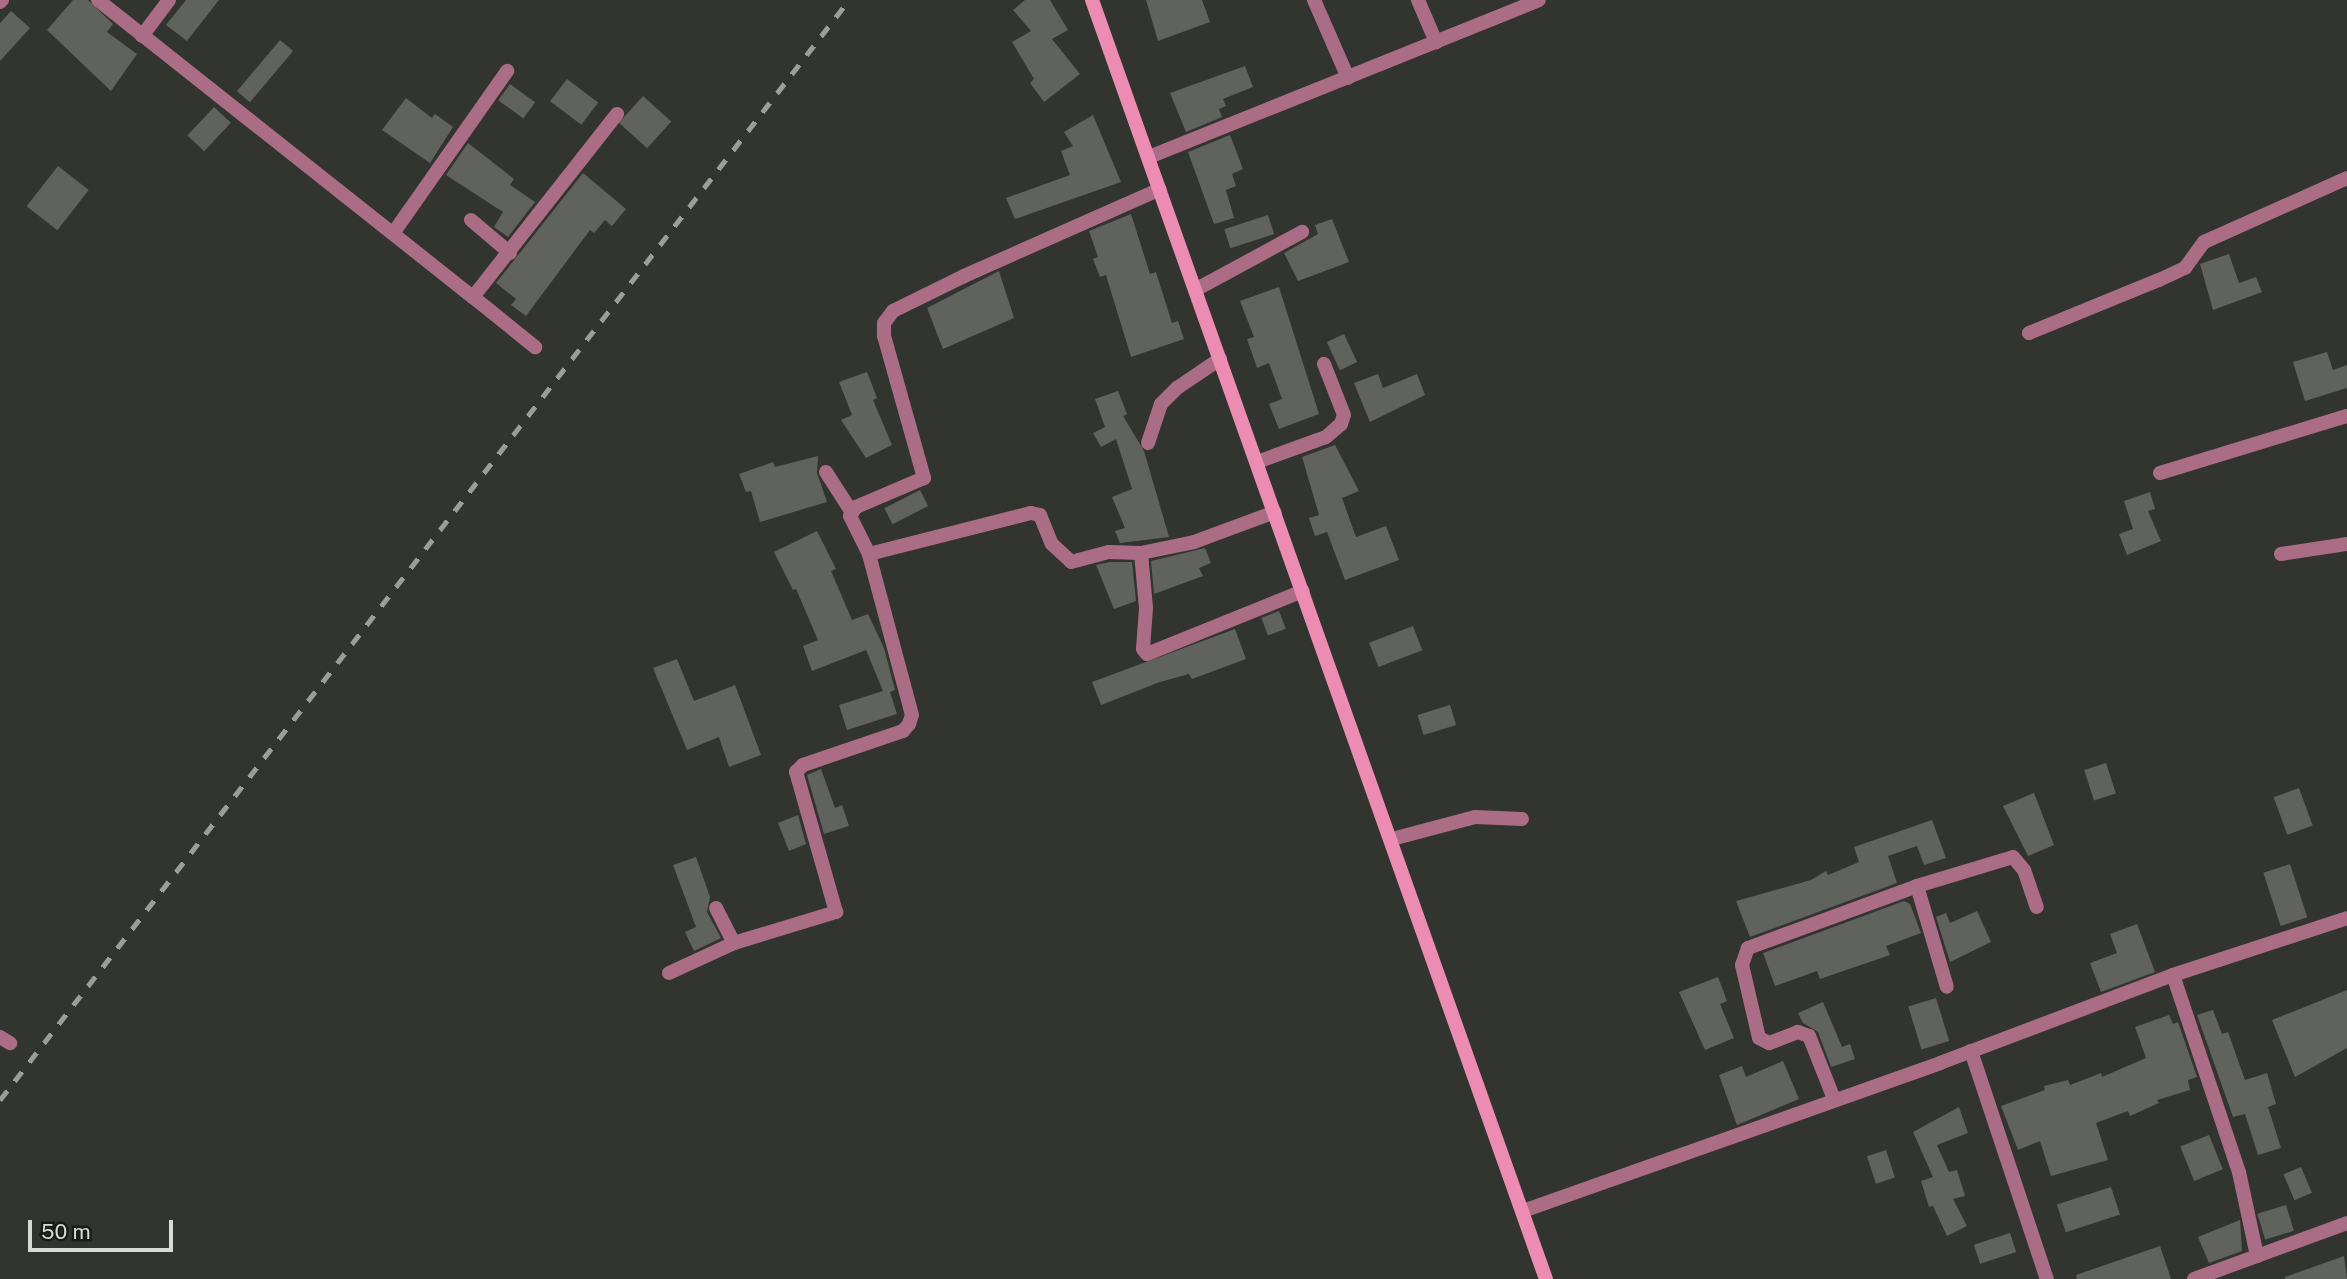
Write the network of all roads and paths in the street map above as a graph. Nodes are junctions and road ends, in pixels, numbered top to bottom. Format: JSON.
{"nodes":[{"id":1,"x":98,"y":0,"type":"edge"},
{"id":2,"x":169,"y":0,"type":"edge"},
{"id":3,"x":1092,"y":0,"type":"edge"},
{"id":4,"x":1314,"y":0,"type":"edge"},
{"id":5,"x":1418,"y":0,"type":"edge"},
{"id":6,"x":1539,"y":0,"type":"edge"},
{"id":7,"x":1515,"y":5,"type":"edge"},
{"id":8,"x":142,"y":36,"type":"junction"},
{"id":9,"x":1436,"y":42,"type":"junction"},
{"id":10,"x":507,"y":71,"type":"dead end"},
{"id":11,"x":1348,"y":78,"type":"junction"},
{"id":12,"x":617,"y":114,"type":"dead end"},
{"id":13,"x":1149,"y":157,"type":"junction"},
{"id":14,"x":2347,"y":178,"type":"edge"},
{"id":15,"x":1160,"y":189,"type":"junction"},
{"id":16,"x":471,"y":220,"type":"dead end"},
{"id":17,"x":394,"y":232,"type":"junction"},
{"id":18,"x":1302,"y":232,"type":"dead end"},
{"id":19,"x":510,"y":253,"type":"junction"},
{"id":20,"x":1195,"y":290,"type":"junction"},
{"id":21,"x":474,"y":297,"type":"junction"},
{"id":22,"x":2029,"y":333,"type":"dead end"},
{"id":23,"x":535,"y":347,"type":"dead end"},
{"id":24,"x":1220,"y":359,"type":"junction"},
{"id":25,"x":1324,"y":364,"type":"dead end"},
{"id":26,"x":2347,"y":416,"type":"edge"},
{"id":27,"x":1148,"y":443,"type":"dead end"},
{"id":28,"x":1257,"y":462,"type":"junction"},
{"id":29,"x":825,"y":472,"type":"dead end"},
{"id":30,"x":2161,"y":472,"type":"dead end"},
{"id":31,"x":851,"y":511,"type":"junction"},
{"id":32,"x":1275,"y":512,"type":"junction"},
{"id":33,"x":2347,"y":544,"type":"edge"},
{"id":34,"x":1141,"y":552,"type":"junction"},
{"id":35,"x":869,"y":554,"type":"junction"},
{"id":36,"x":2281,"y":554,"type":"dead end"},
{"id":37,"x":1303,"y":591,"type":"junction"},
{"id":38,"x":1522,"y":819,"type":"dead end"},
{"id":39,"x":1392,"y":839,"type":"junction"},
{"id":40,"x":1917,"y":886,"type":"junction"},
{"id":41,"x":2037,"y":907,"type":"dead end"},
{"id":42,"x":716,"y":908,"type":"dead end"},
{"id":43,"x":2347,"y":918,"type":"edge"},
{"id":44,"x":734,"y":943,"type":"junction"},
{"id":45,"x":669,"y":973,"type":"dead end"},
{"id":46,"x":2173,"y":975,"type":"junction"},
{"id":47,"x":1947,"y":987,"type":"dead end"},
{"id":48,"x":1971,"y":1051,"type":"junction"},
{"id":49,"x":1834,"y":1099,"type":"junction"},
{"id":50,"x":1523,"y":1211,"type":"junction"},
{"id":51,"x":2347,"y":1223,"type":"edge"},
{"id":52,"x":2257,"y":1256,"type":"junction"},
{"id":53,"x":1546,"y":1279,"type":"edge"},
{"id":54,"x":2048,"y":1279,"type":"edge"},
{"id":55,"x":2194,"y":1279,"type":"edge"}],
"edges":[{"from":1,"to":8,"type":"street"},
{"from":2,"to":8,"type":"street"},
{"from":3,"to":13,"type":"main road"},
{"from":4,"to":11,"type":"street"},
{"from":5,"to":9,"type":"street"},
{"from":6,"to":7,"type":"street"},
{"from":7,"to":9,"type":"street"},
{"from":8,"to":17,"type":"street"},
{"from":9,"to":11,"type":"street"},
{"from":10,"to":17,"type":"street"},
{"from":11,"to":13,"type":"street"},
{"from":12,"to":19,"type":"street"},
{"from":13,"to":15,"type":"main road"},
{"from":14,"to":22,"type":"street"},
{"from":15,"to":20,"type":"main road"},
{"from":15,"to":31,"type":"street"},
{"from":16,"to":19,"type":"street"},
{"from":17,"to":21,"type":"street"},
{"from":18,"to":20,"type":"street"},
{"from":19,"to":21,"type":"street"},
{"from":20,"to":24,"type":"main road"},
{"from":21,"to":23,"type":"street"},
{"from":24,"to":27,"type":"street"},
{"from":24,"to":28,"type":"main road"},
{"from":25,"to":28,"type":"street"},
{"from":26,"to":30,"type":"street"},
{"from":28,"to":32,"type":"main road"},
{"from":29,"to":31,"type":"street"},
{"from":31,"to":35,"type":"street"},
{"from":32,"to":34,"type":"street"},
{"from":32,"to":37,"type":"main road"},
{"from":33,"to":36,"type":"street"},
{"from":34,"to":35,"type":"street"},
{"from":34,"to":37,"type":"street"},
{"from":35,"to":44,"type":"street"},
{"from":37,"to":39,"type":"main road"},
{"from":38,"to":39,"type":"street"},
{"from":39,"to":50,"type":"main road"},
{"from":40,"to":41,"type":"street"},
{"from":40,"to":47,"type":"street"},
{"from":40,"to":49,"type":"street"},
{"from":42,"to":44,"type":"street"},
{"from":43,"to":46,"type":"street"},
{"from":44,"to":45,"type":"street"},
{"from":46,"to":48,"type":"street"},
{"from":46,"to":52,"type":"street"},
{"from":48,"to":49,"type":"street"},
{"from":48,"to":54,"type":"street"},
{"from":49,"to":50,"type":"street"},
{"from":50,"to":53,"type":"main road"},
{"from":51,"to":52,"type":"street"},
{"from":52,"to":55,"type":"street"}]}
